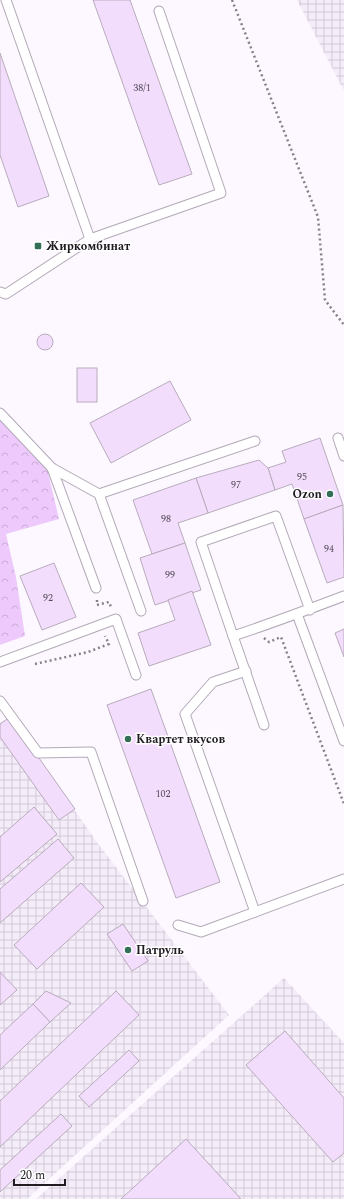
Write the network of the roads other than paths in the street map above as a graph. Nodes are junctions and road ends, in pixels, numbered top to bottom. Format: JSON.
{"nodes":[{"id":1,"x":6,"y":0,"type":"edge"},
{"id":2,"x":159,"y":11,"type":"dead end"},
{"id":3,"x":90,"y":239,"type":"junction"},
{"id":4,"x":0,"y":292,"type":"edge"},
{"id":5,"x":0,"y":413,"type":"edge"},
{"id":6,"x":338,"y":438,"type":"dead end"},
{"id":7,"x":255,"y":441,"type":"dead end"},
{"id":8,"x":344,"y":456,"type":"edge"},
{"id":9,"x":52,"y":468,"type":"junction"},
{"id":10,"x":99,"y":494,"type":"junction"},
{"id":11,"x":96,"y":588,"type":"dead end"},
{"id":12,"x":344,"y":596,"type":"edge"},
{"id":13,"x":310,"y":610,"type":"junction"},
{"id":14,"x":141,"y":611,"type":"dead end"},
{"id":15,"x":297,"y":614,"type":"junction"},
{"id":16,"x":233,"y":636,"type":"junction"},
{"id":17,"x":0,"y":662,"type":"edge"},
{"id":18,"x":246,"y":671,"type":"junction"},
{"id":19,"x":136,"y":675,"type":"dead end"},
{"id":20,"x":0,"y":701,"type":"edge"},
{"id":21,"x":264,"y":725,"type":"dead end"},
{"id":22,"x":344,"y":741,"type":"edge"},
{"id":23,"x":344,"y":879,"type":"edge"},
{"id":24,"x":143,"y":901,"type":"dead end"},
{"id":25,"x":255,"y":912,"type":"junction"},
{"id":26,"x":178,"y":925,"type":"dead end"}],
"edges":[{"from":1,"to":3,"type":"lane"},
{"from":2,"to":3,"type":"lane"},
{"from":3,"to":4,"type":"lane"},
{"from":5,"to":9,"type":"lane"},
{"from":6,"to":8,"type":"lane"},
{"from":7,"to":10,"type":"lane"},
{"from":9,"to":10,"type":"lane"},
{"from":9,"to":11,"type":"lane"},
{"from":10,"to":14,"type":"lane"},
{"from":12,"to":13,"type":"lane"},
{"from":13,"to":15,"type":"lane"},
{"from":13,"to":16,"type":"lane"},
{"from":15,"to":16,"type":"lane"},
{"from":15,"to":22,"type":"lane"},
{"from":16,"to":18,"type":"lane"},
{"from":17,"to":19,"type":"lane"},
{"from":18,"to":21,"type":"lane"},
{"from":18,"to":25,"type":"lane"},
{"from":20,"to":24,"type":"lane"},
{"from":23,"to":25,"type":"lane"},
{"from":25,"to":26,"type":"lane"}]}
